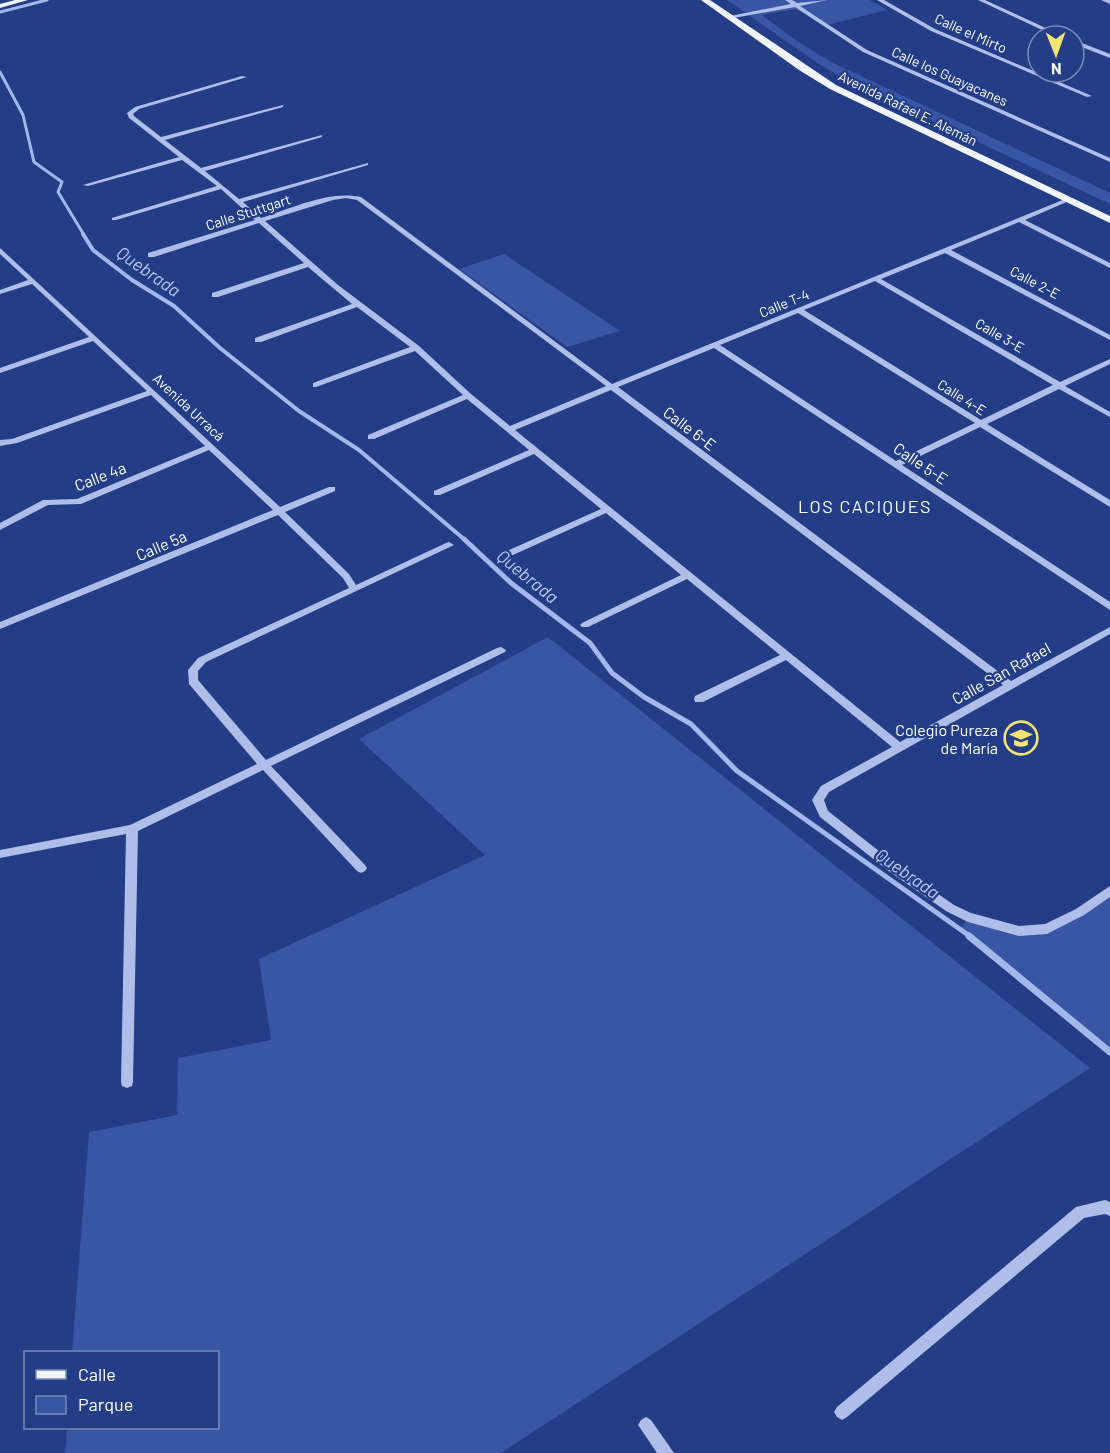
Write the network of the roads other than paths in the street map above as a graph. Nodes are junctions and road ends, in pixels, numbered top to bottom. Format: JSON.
{"nodes":[{"id":1,"x":24,"y":0,"type":"edge"},
{"id":2,"x":705,"y":0,"type":"edge"},
{"id":3,"x":787,"y":0,"type":"edge"},
{"id":4,"x":824,"y":0,"type":"edge"},
{"id":5,"x":880,"y":0,"type":"edge"},
{"id":6,"x":981,"y":0,"type":"edge"},
{"id":7,"x":1104,"y":0,"type":"edge"},
{"id":8,"x":1110,"y":2,"type":"edge"},
{"id":9,"x":796,"y":5,"type":"junction"},
{"id":10,"x":0,"y":6,"type":"edge"},
{"id":11,"x":731,"y":11,"type":"junction"},
{"id":12,"x":1034,"y":24,"type":"edge"},
{"id":13,"x":1086,"y":47,"type":"edge"},
{"id":14,"x":1110,"y":56,"type":"edge"},
{"id":15,"x":244,"y":77,"type":"dead end"},
{"id":16,"x":1089,"y":96,"type":"dead end"},
{"id":17,"x":281,"y":106,"type":"dead end"},
{"id":18,"x":320,"y":136,"type":"dead end"},
{"id":19,"x":162,"y":139,"type":"junction"},
{"id":20,"x":185,"y":157,"type":"junction"},
{"id":21,"x":1110,"y":160,"type":"edge"},
{"id":22,"x":366,"y":164,"type":"dead end"},
{"id":23,"x":201,"y":170,"type":"junction"},
{"id":24,"x":86,"y":185,"type":"dead end"},
{"id":25,"x":222,"y":188,"type":"junction"},
{"id":26,"x":353,"y":196,"type":"joint"},
{"id":27,"x":1067,"y":200,"type":"junction"},
{"id":28,"x":238,"y":201,"type":"junction"},
{"id":29,"x":1110,"y":209,"type":"edge"},
{"id":30,"x":114,"y":219,"type":"dead end"},
{"id":31,"x":1020,"y":220,"type":"junction"},
{"id":32,"x":1110,"y":220,"type":"edge"},
{"id":33,"x":259,"y":221,"type":"junction"},
{"id":34,"x":0,"y":250,"type":"edge"},
{"id":35,"x":947,"y":250,"type":"junction"},
{"id":36,"x":151,"y":255,"type":"dead end"},
{"id":37,"x":309,"y":264,"type":"junction"},
{"id":38,"x":1110,"y":266,"type":"edge"},
{"id":39,"x":876,"y":279,"type":"junction"},
{"id":40,"x":32,"y":281,"type":"junction"},
{"id":41,"x":0,"y":292,"type":"edge"},
{"id":42,"x":215,"y":295,"type":"dead end"},
{"id":43,"x":358,"y":304,"type":"junction"},
{"id":44,"x":800,"y":311,"type":"junction"},
{"id":45,"x":94,"y":338,"type":"junction"},
{"id":46,"x":1110,"y":338,"type":"edge"},
{"id":47,"x":258,"y":340,"type":"dead end"},
{"id":48,"x":715,"y":345,"type":"junction"},
{"id":49,"x":416,"y":348,"type":"junction"},
{"id":50,"x":1110,"y":361,"type":"edge"},
{"id":51,"x":0,"y":371,"type":"edge"},
{"id":52,"x":316,"y":385,"type":"dead end"},
{"id":53,"x":1060,"y":385,"type":"junction"},
{"id":54,"x":610,"y":387,"type":"junction"},
{"id":55,"x":152,"y":392,"type":"junction"},
{"id":56,"x":468,"y":396,"type":"junction"},
{"id":57,"x":1110,"y":415,"type":"edge"},
{"id":58,"x":980,"y":424,"type":"junction"},
{"id":59,"x":509,"y":429,"type":"junction"},
{"id":60,"x":371,"y":437,"type":"dead end"},
{"id":61,"x":0,"y":444,"type":"edge"},
{"id":62,"x":211,"y":446,"type":"junction"},
{"id":63,"x":535,"y":450,"type":"junction"},
{"id":64,"x":897,"y":464,"type":"junction"},
{"id":65,"x":332,"y":489,"type":"dead end"},
{"id":66,"x":437,"y":493,"type":"dead end"},
{"id":67,"x":1110,"y":504,"type":"edge"},
{"id":68,"x":606,"y":508,"type":"junction"},
{"id":69,"x":280,"y":511,"type":"junction"},
{"id":70,"x":0,"y":527,"type":"edge"},
{"id":71,"x":449,"y":545,"type":"dead end"},
{"id":72,"x":510,"y":553,"type":"dead end"},
{"id":73,"x":688,"y":575,"type":"junction"},
{"id":74,"x":354,"y":589,"type":"junction"},
{"id":75,"x":1110,"y":607,"type":"edge"},
{"id":76,"x":585,"y":625,"type":"dead end"},
{"id":77,"x":0,"y":626,"type":"edge"},
{"id":78,"x":1110,"y":630,"type":"edge"},
{"id":79,"x":501,"y":650,"type":"dead end"},
{"id":80,"x":787,"y":656,"type":"junction"},
{"id":81,"x":1010,"y":686,"type":"junction"},
{"id":82,"x":699,"y":699,"type":"dead end"},
{"id":83,"x":898,"y":746,"type":"junction"},
{"id":84,"x":265,"y":766,"type":"junction"},
{"id":85,"x":132,"y":829,"type":"junction"},
{"id":86,"x":0,"y":854,"type":"edge"},
{"id":87,"x":361,"y":868,"type":"dead end"},
{"id":88,"x":1110,"y":891,"type":"edge"},
{"id":89,"x":127,"y":1082,"type":"dead end"},
{"id":90,"x":1110,"y":1209,"type":"edge"},
{"id":91,"x":842,"y":1412,"type":"dead end"},
{"id":92,"x":646,"y":1425,"type":"dead end"},
{"id":93,"x":666,"y":1453,"type":"edge"}],
"edges":[{"from":1,"to":10,"type":"main road"},
{"from":2,"to":11,"type":"main road","name":"Avenida Rafael E. Alemán"},
{"from":3,"to":9,"type":"street","name":"Calle los Guayacanes"},
{"from":3,"to":11,"type":"street"},
{"from":4,"to":9,"type":"street"},
{"from":5,"to":16,"type":"street","name":"Calle el Mirto"},
{"from":6,"to":12,"type":"street"},
{"from":7,"to":8,"type":"street"},
{"from":9,"to":11,"type":"street"},
{"from":9,"to":21,"type":"street","name":"Calle los Guayacanes"},
{"from":11,"to":27,"type":"main road","name":"Avenida Rafael E. Alemán"},
{"from":11,"to":29,"type":"main road","name":"Avenida Rafael E. Alemán"},
{"from":13,"to":14,"type":"street"},
{"from":15,"to":19,"type":"street"},
{"from":17,"to":19,"type":"street"},
{"from":18,"to":23,"type":"street"},
{"from":19,"to":20,"type":"street"},
{"from":20,"to":23,"type":"street"},
{"from":20,"to":24,"type":"street"},
{"from":22,"to":28,"type":"street"},
{"from":23,"to":25,"type":"street"},
{"from":25,"to":28,"type":"street"},
{"from":25,"to":30,"type":"street"},
{"from":26,"to":33,"type":"street","name":"Calle Stuttgart"},
{"from":26,"to":54,"type":"street","name":"Calle 6-E"},
{"from":27,"to":31,"type":"street","name":"Calle T-4"},
{"from":27,"to":32,"type":"main road","name":"Avenida Rafael E. Alemán"},
{"from":28,"to":33,"type":"street"},
{"from":31,"to":35,"type":"street","name":"Calle T-4"},
{"from":31,"to":38,"type":"street"},
{"from":33,"to":36,"type":"street","name":"Calle Stuttgart"},
{"from":33,"to":37,"type":"street"},
{"from":34,"to":40,"type":"street","name":"Avenida Urracá"},
{"from":35,"to":39,"type":"street","name":"Calle T-4"},
{"from":35,"to":46,"type":"street","name":"Calle 2-E"},
{"from":37,"to":42,"type":"street"},
{"from":37,"to":43,"type":"street"},
{"from":39,"to":44,"type":"street","name":"Calle T-4"},
{"from":39,"to":53,"type":"street","name":"Calle 3-E"},
{"from":40,"to":41,"type":"street"},
{"from":40,"to":45,"type":"street","name":"Avenida Urracá"},
{"from":43,"to":47,"type":"street"},
{"from":43,"to":49,"type":"street"},
{"from":44,"to":48,"type":"street","name":"Calle T-4"},
{"from":44,"to":58,"type":"street","name":"Calle 4-E"},
{"from":45,"to":51,"type":"street"},
{"from":45,"to":55,"type":"street","name":"Avenida Urracá"},
{"from":48,"to":54,"type":"street","name":"Calle T-4"},
{"from":48,"to":64,"type":"street","name":"Calle 5-E"},
{"from":49,"to":52,"type":"street"},
{"from":49,"to":56,"type":"street"},
{"from":50,"to":53,"type":"street"},
{"from":53,"to":57,"type":"street","name":"Calle 3-E"},
{"from":53,"to":58,"type":"street"},
{"from":54,"to":59,"type":"street","name":"Calle T-4"},
{"from":54,"to":81,"type":"street","name":"Calle 6-E"},
{"from":55,"to":61,"type":"street"},
{"from":55,"to":62,"type":"street","name":"Avenida Urracá"},
{"from":56,"to":59,"type":"street"},
{"from":56,"to":60,"type":"street"},
{"from":58,"to":64,"type":"street"},
{"from":58,"to":67,"type":"street","name":"Calle 4-E"},
{"from":59,"to":63,"type":"street"},
{"from":62,"to":69,"type":"street","name":"Avenida Urracá"},
{"from":62,"to":70,"type":"street","name":"Calle 4a"},
{"from":63,"to":66,"type":"street"},
{"from":63,"to":68,"type":"street"},
{"from":64,"to":75,"type":"street","name":"Calle 5-E"},
{"from":65,"to":69,"type":"street","name":"Calle 5a"},
{"from":68,"to":72,"type":"street"},
{"from":68,"to":73,"type":"street"},
{"from":69,"to":74,"type":"street","name":"Avenida Urracá"},
{"from":69,"to":77,"type":"street","name":"Calle 5a"},
{"from":71,"to":74,"type":"street"},
{"from":73,"to":76,"type":"street"},
{"from":73,"to":80,"type":"street"},
{"from":74,"to":84,"type":"street"},
{"from":78,"to":81,"type":"street","name":"Calle San Rafael"},
{"from":79,"to":84,"type":"street"},
{"from":80,"to":82,"type":"street"},
{"from":80,"to":83,"type":"street"},
{"from":81,"to":83,"type":"street","name":"Calle San Rafael"},
{"from":83,"to":88,"type":"street","name":"Calle San Rafael"},
{"from":84,"to":85,"type":"street"},
{"from":84,"to":87,"type":"street"},
{"from":85,"to":86,"type":"street"},
{"from":85,"to":89,"type":"street"},
{"from":90,"to":91,"type":"street"},
{"from":92,"to":93,"type":"street"}]}
